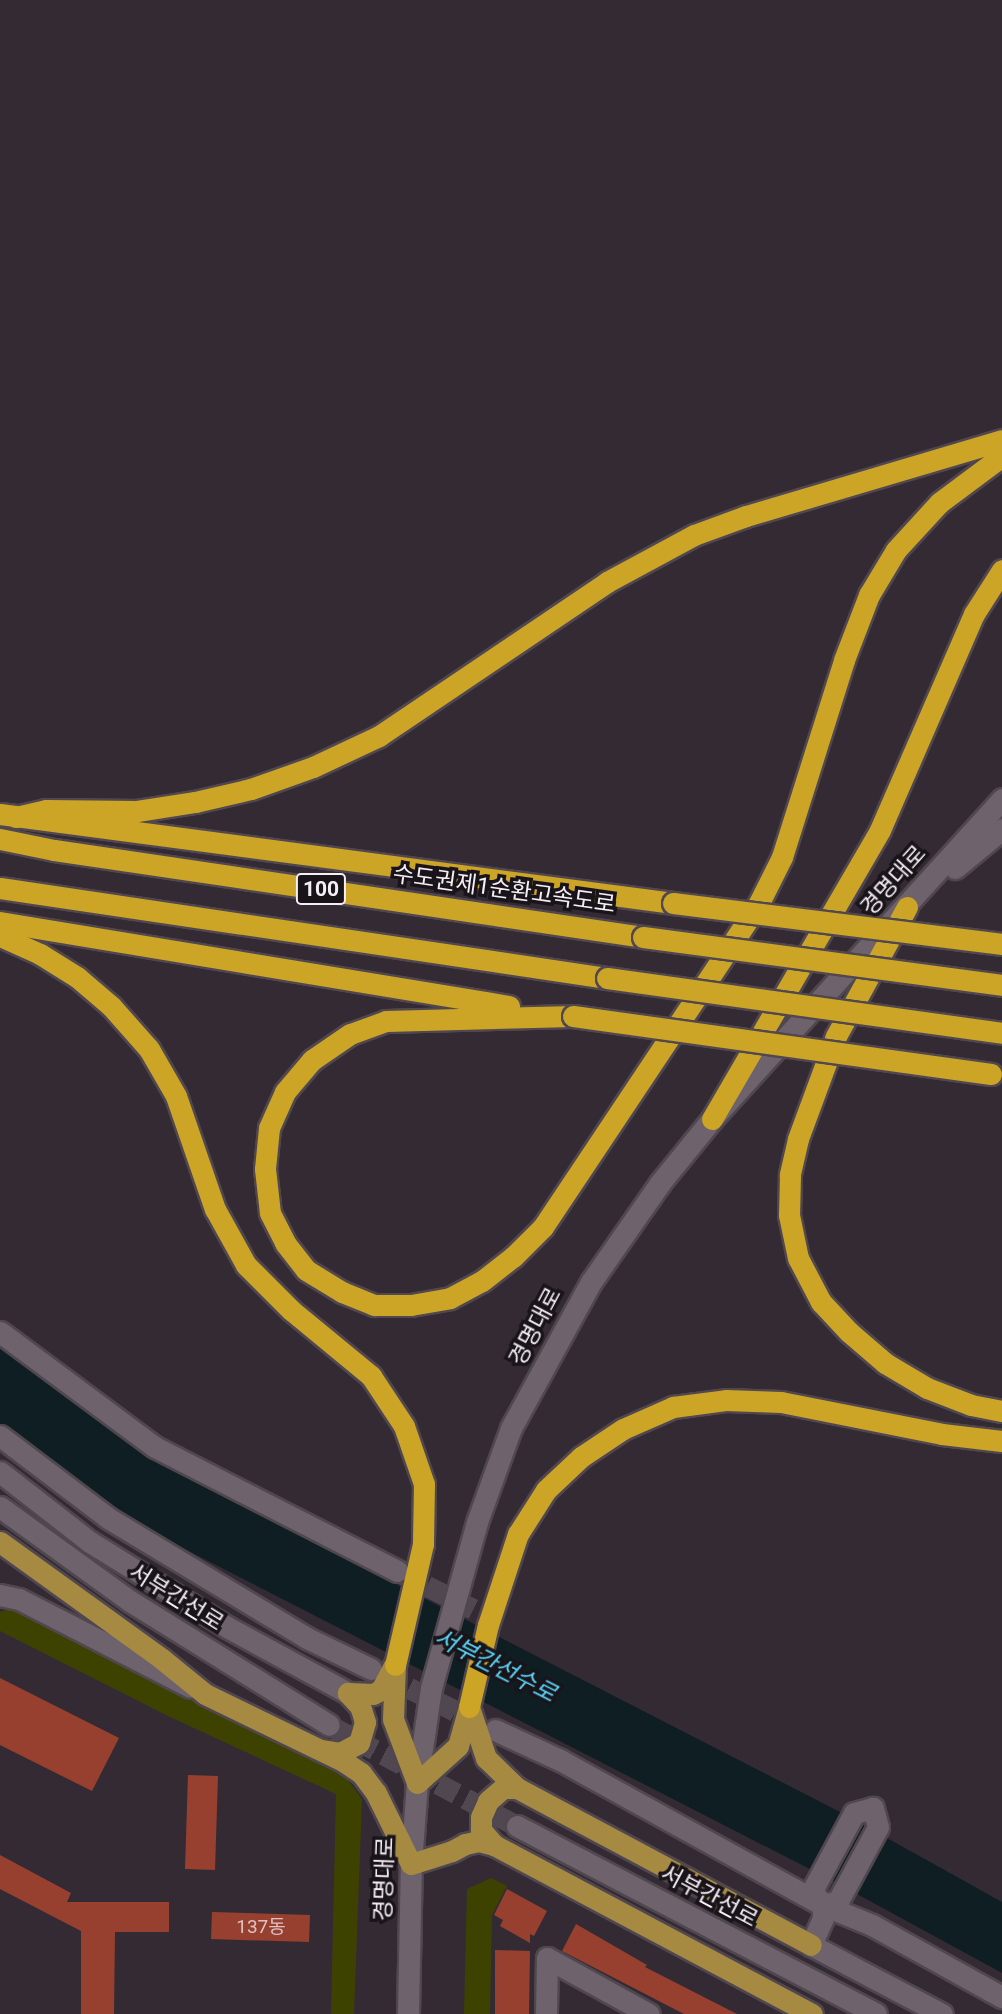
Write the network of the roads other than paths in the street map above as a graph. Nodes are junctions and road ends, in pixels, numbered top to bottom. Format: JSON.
{"nodes":[{"id":1,"x":1002,"y":440,"type":"edge"},
{"id":2,"x":1002,"y":456,"type":"edge"},
{"id":3,"x":1002,"y":570,"type":"edge"},
{"id":4,"x":1002,"y":799,"type":"edge"},
{"id":5,"x":8,"y":815,"type":"edge"},
{"id":6,"x":1002,"y":829,"type":"edge"},
{"id":7,"x":0,"y":839,"type":"edge"},
{"id":8,"x":0,"y":888,"type":"edge"},
{"id":9,"x":907,"y":907,"type":"junction"},
{"id":10,"x":0,"y":922,"type":"edge"},
{"id":11,"x":0,"y":936,"type":"edge"},
{"id":12,"x":1002,"y":944,"type":"edge"},
{"id":13,"x":1002,"y":985,"type":"edge"},
{"id":14,"x":573,"y":1016,"type":"junction"},
{"id":15,"x":1002,"y":1033,"type":"edge"},
{"id":16,"x":999,"y":1075,"type":"edge"},
{"id":17,"x":712,"y":1118,"type":"junction"},
{"id":18,"x":0,"y":1332,"type":"edge"},
{"id":19,"x":1002,"y":1411,"type":"edge"},
{"id":20,"x":0,"y":1436,"type":"edge"},
{"id":21,"x":1002,"y":1441,"type":"edge"},
{"id":22,"x":0,"y":1472,"type":"edge"},
{"id":23,"x":0,"y":1507,"type":"edge"},
{"id":24,"x":0,"y":1542,"type":"edge"},
{"id":25,"x":397,"y":1571,"type":"tunnel mouth"},
{"id":26,"x":0,"y":1595,"type":"edge"},
{"id":27,"x":396,"y":1665,"type":"junction"},
{"id":28,"x":371,"y":1669,"type":"tunnel mouth"},
{"id":29,"x":348,"y":1693,"type":"junction"},
{"id":30,"x":205,"y":1694,"type":"junction"},
{"id":31,"x":469,"y":1707,"type":"junction"},
{"id":32,"x":329,"y":1725,"type":"tunnel mouth"},
{"id":33,"x":495,"y":1730,"type":"tunnel mouth"},
{"id":34,"x":314,"y":1748,"type":"junction"},
{"id":35,"x":417,"y":1783,"type":"junction"},
{"id":36,"x":517,"y":1788,"type":"junction"},
{"id":37,"x":517,"y":1826,"type":"tunnel mouth"},
{"id":38,"x":494,"y":1846,"type":"junction"},
{"id":39,"x":411,"y":1864,"type":"junction"},
{"id":40,"x":830,"y":1903,"type":"junction"},
{"id":41,"x":811,"y":1945,"type":"junction"},
{"id":42,"x":1002,"y":1997,"type":"edge"},
{"id":43,"x":408,"y":2014,"type":"edge"},
{"id":44,"x":546,"y":2014,"type":"edge"},
{"id":45,"x":649,"y":2014,"type":"edge"},
{"id":46,"x":812,"y":2014,"type":"edge"},
{"id":47,"x":876,"y":2014,"type":"edge"},
{"id":48,"x":942,"y":2014,"type":"edge"}],
"edges":[{"from":1,"to":5,"type":"highway"},
{"from":2,"to":14,"type":"highway"},
{"from":3,"to":17,"type":"highway"},
{"from":4,"to":9,"type":"street","name":"경명대로"},
{"from":5,"to":12,"type":"highway","bridge":true},
{"from":6,"to":9,"type":"street"},
{"from":7,"to":13,"type":"highway","name":"수도권제1순환고속도로","number":"100","bridge":true},
{"from":8,"to":15,"type":"highway","number":"100","bridge":true},
{"from":9,"to":17,"type":"street","name":"경명대로"},
{"from":9,"to":19,"type":"highway"},
{"from":10,"to":14,"type":"highway"},
{"from":11,"to":27,"type":"highway"},
{"from":14,"to":16,"type":"highway","bridge":true},
{"from":17,"to":35,"type":"street","name":"경명대로"},
{"from":18,"to":25,"type":"street"},
{"from":20,"to":28,"type":"street"},
{"from":21,"to":31,"type":"highway"},
{"from":22,"to":29,"type":"street"},
{"from":23,"to":32,"type":"street","name":"서부간선로"},
{"from":24,"to":30,"type":"main road"},
{"from":26,"to":30,"type":"street"},
{"from":27,"to":29,"type":"main road"},
{"from":27,"to":35,"type":"main road"},
{"from":29,"to":34,"type":"main road"},
{"from":30,"to":34,"type":"main road"},
{"from":31,"to":35,"type":"main road"},
{"from":31,"to":36,"type":"main road"},
{"from":33,"to":40,"type":"street"},
{"from":34,"to":39,"type":"main road"},
{"from":35,"to":39,"type":"street","name":"경명대로"},
{"from":36,"to":38,"type":"main road"},
{"from":36,"to":41,"type":"main road"},
{"from":37,"to":47,"type":"street","name":"서부간선로"},
{"from":38,"to":39,"type":"main road"},
{"from":38,"to":46,"type":"main road"},
{"from":39,"to":43,"type":"street","name":"경명대로"},
{"from":40,"to":40,"type":"street"},
{"from":40,"to":41,"type":"street"},
{"from":40,"to":42,"type":"street"},
{"from":41,"to":48,"type":"street"},
{"from":44,"to":45,"type":"street"}]}
